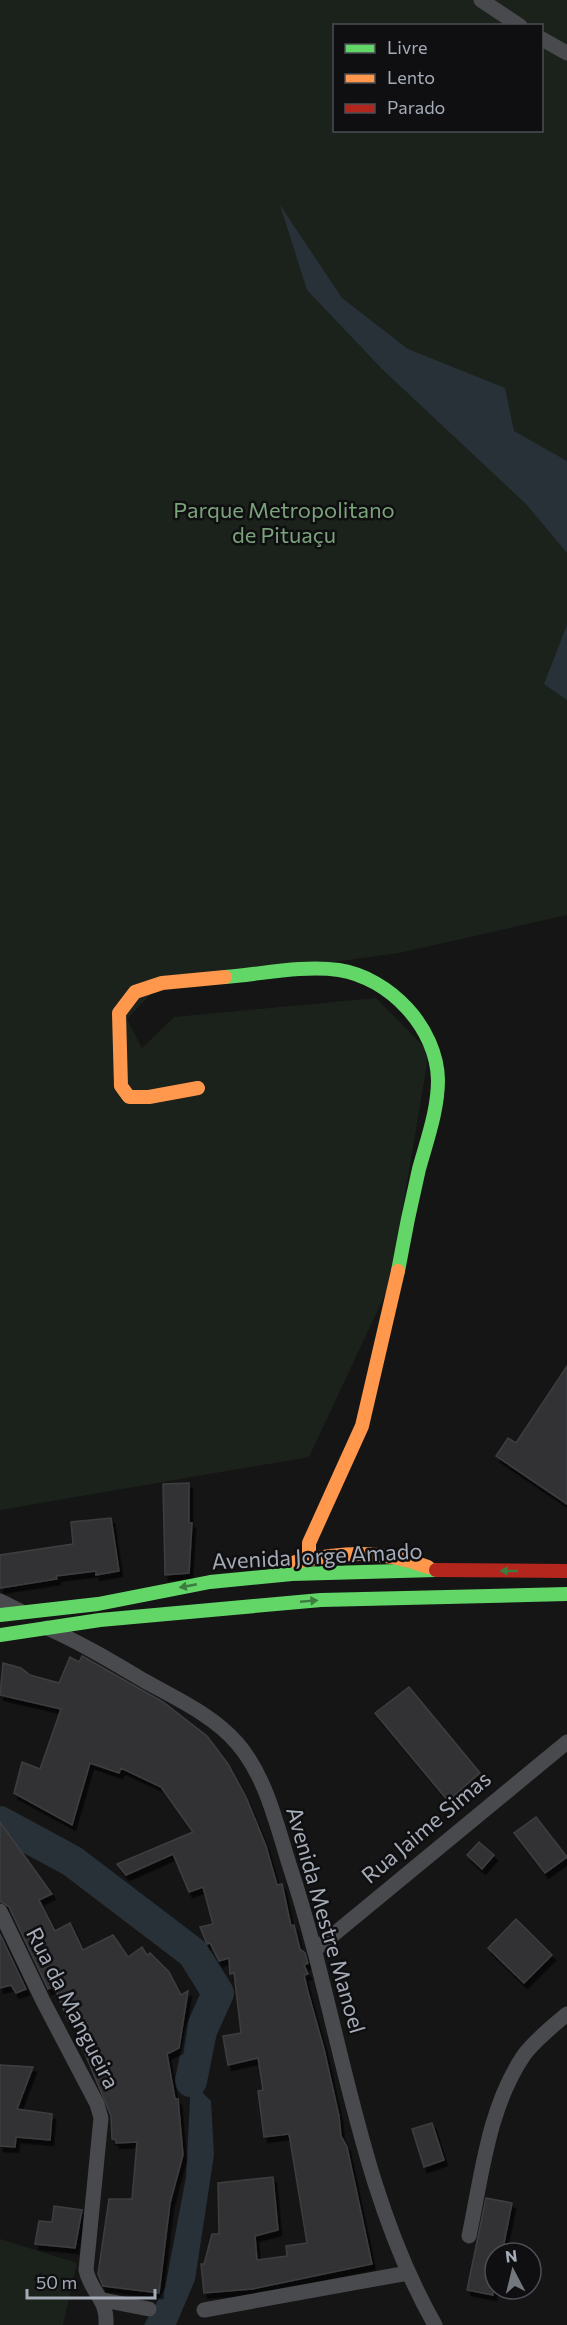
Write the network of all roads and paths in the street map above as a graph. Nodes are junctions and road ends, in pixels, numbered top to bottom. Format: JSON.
{"nodes":[{"id":1,"x":481,"y":0,"type":"edge"},
{"id":2,"x":517,"y":24,"type":"edge"},
{"id":3,"x":543,"y":40,"type":"edge"},
{"id":4,"x":567,"y":53,"type":"edge"},
{"id":5,"x":198,"y":1088,"type":"dead end"},
{"id":6,"x":309,"y":1559,"type":"junction"},
{"id":7,"x":434,"y":1570,"type":"junction"},
{"id":8,"x":567,"y":1571,"type":"edge"},
{"id":9,"x":270,"y":1576,"type":"junction"},
{"id":10,"x":567,"y":1594,"type":"edge"},
{"id":11,"x":0,"y":1601,"type":"edge"},
{"id":12,"x":98,"y":1604,"type":"junction"},
{"id":13,"x":272,"y":1604,"type":"junction"},
{"id":14,"x":20,"y":1611,"type":"junction"},
{"id":15,"x":0,"y":1615,"type":"edge"},
{"id":16,"x":100,"y":1620,"type":"junction"},
{"id":17,"x":47,"y":1628,"type":"junction"},
{"id":18,"x":0,"y":1635,"type":"edge"},
{"id":19,"x":567,"y":1742,"type":"edge"},
{"id":20,"x":0,"y":1911,"type":"edge"},
{"id":21,"x":316,"y":1949,"type":"junction"},
{"id":22,"x":567,"y":2014,"type":"edge"},
{"id":23,"x":470,"y":2236,"type":"dead end"},
{"id":24,"x":408,"y":2273,"type":"junction"},
{"id":25,"x":103,"y":2300,"type":"junction"},
{"id":26,"x":148,"y":2309,"type":"dead end"},
{"id":27,"x":204,"y":2310,"type":"dead end"},
{"id":28,"x":106,"y":2325,"type":"edge"},
{"id":29,"x":435,"y":2325,"type":"edge"}],
"edges":[{"from":1,"to":2,"type":"street"},
{"from":3,"to":4,"type":"street"},
{"from":5,"to":6,"type":"main road"},
{"from":6,"to":7,"type":"main road"},
{"from":6,"to":9,"type":"main road"},
{"from":8,"to":7,"type":"main road","name":"Avenida Jorge Amado","one_way":true},
{"from":7,"to":9,"type":"main road","name":"Avenida Jorge Amado"},
{"from":9,"to":12,"type":"main road","name":"Avenida Jorge Amado","one_way":true},
{"from":9,"to":13,"type":"main road"},
{"from":13,"to":10,"type":"main road","name":"Avenida Jorge Amado","one_way":true},
{"from":11,"to":14,"type":"street"},
{"from":12,"to":14,"type":"main road","name":"Avenida Jorge Amado"},
{"from":12,"to":16,"type":"main road"},
{"from":13,"to":16,"type":"main road","name":"Avenida Jorge Amado"},
{"from":14,"to":15,"type":"main road","name":"Avenida Jorge Amado"},
{"from":16,"to":17,"type":"main road","name":"Avenida Jorge Amado"},
{"from":17,"to":18,"type":"main road","name":"Avenida Jorge Amado"},
{"from":17,"to":21,"type":"street","name":"Avenida Mestre Manoel"},
{"from":19,"to":21,"type":"street","name":"Rua Jaime Simas"},
{"from":20,"to":25,"type":"street","name":"Rua da Mangueira"},
{"from":21,"to":24,"type":"street","name":"Avenida Mestre Manoel"},
{"from":22,"to":23,"type":"street"},
{"from":24,"to":27,"type":"street"},
{"from":24,"to":29,"type":"street","name":"Avenida Mestre Manoel"},
{"from":25,"to":26,"type":"street"},
{"from":25,"to":28,"type":"street","name":"Rua da Mangueira"}]}
